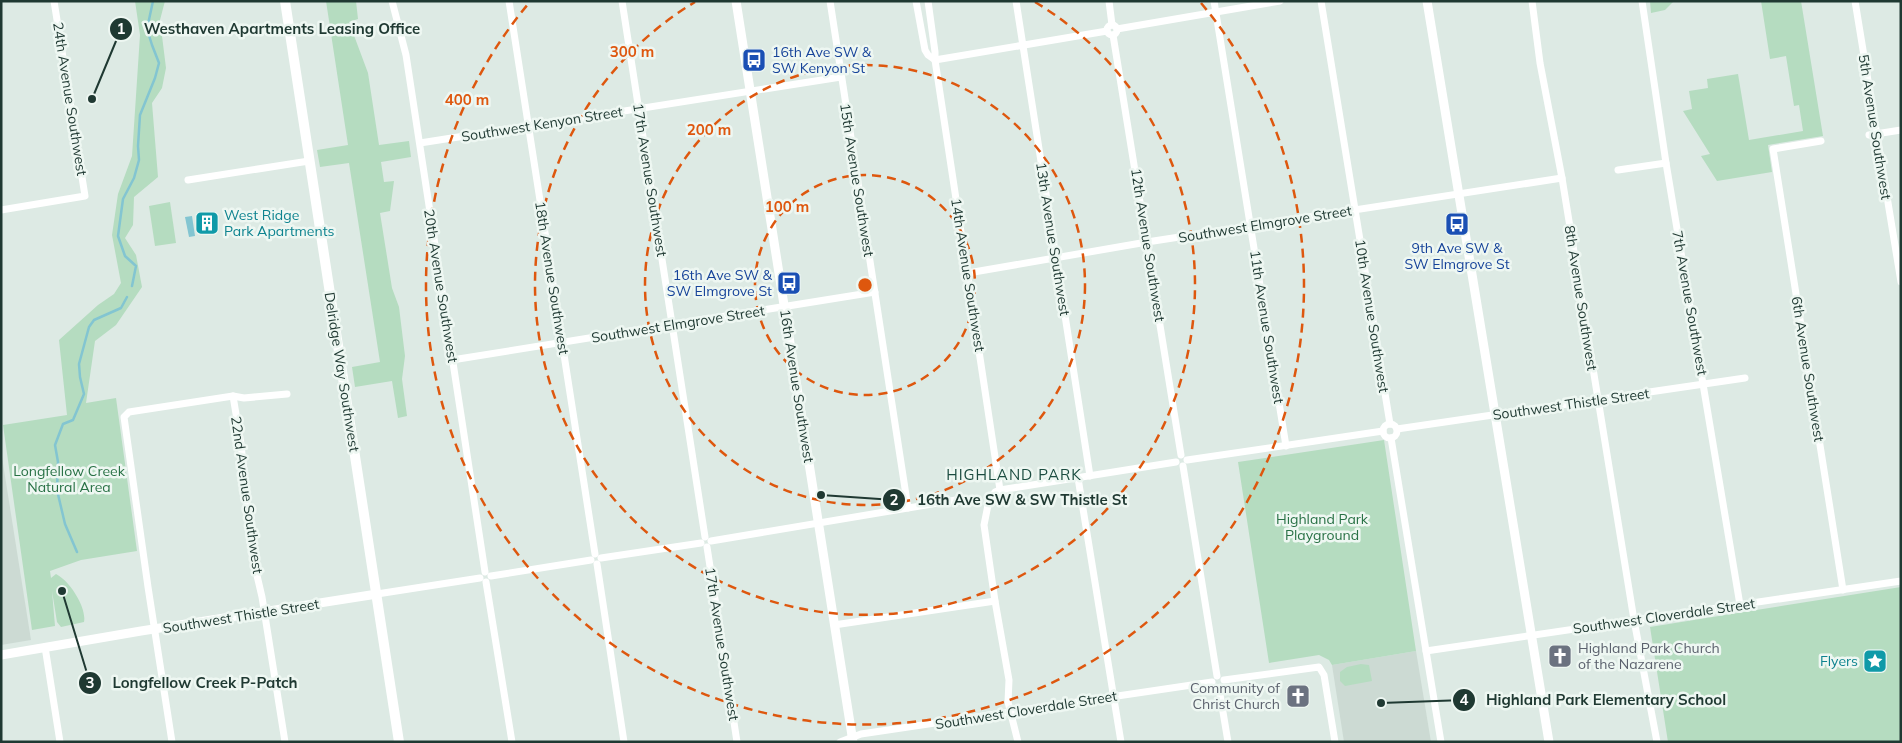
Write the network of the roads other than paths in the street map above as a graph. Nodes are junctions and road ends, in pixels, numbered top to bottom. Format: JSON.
{"nodes":[{"id":1,"x":54,"y":1,"type":"edge"},
{"id":2,"x":285,"y":1,"type":"edge"},
{"id":3,"x":392,"y":1,"type":"edge"},
{"id":4,"x":509,"y":1,"type":"edge"},
{"id":5,"x":622,"y":1,"type":"edge"},
{"id":6,"x":736,"y":1,"type":"edge"},
{"id":7,"x":830,"y":1,"type":"edge"},
{"id":8,"x":916,"y":1,"type":"edge"},
{"id":9,"x":928,"y":1,"type":"edge"},
{"id":10,"x":1016,"y":1,"type":"edge"},
{"id":11,"x":1109,"y":1,"type":"edge"},
{"id":12,"x":1214,"y":1,"type":"edge"},
{"id":13,"x":1280,"y":1,"type":"edge"},
{"id":14,"x":1321,"y":1,"type":"edge"},
{"id":15,"x":1427,"y":1,"type":"edge"},
{"id":16,"x":1532,"y":1,"type":"edge"},
{"id":17,"x":1642,"y":1,"type":"edge"},
{"id":18,"x":1855,"y":1,"type":"edge"},
{"id":19,"x":1216,"y":12,"type":"junction"},
{"id":20,"x":1112,"y":30,"type":"junction"},
{"id":21,"x":1023,"y":45,"type":"junction"},
{"id":22,"x":935,"y":60,"type":"junction"},
{"id":23,"x":841,"y":77,"type":"junction"},
{"id":24,"x":751,"y":92,"type":"junction"},
{"id":25,"x":639,"y":109,"type":"junction"},
{"id":26,"x":528,"y":126,"type":"junction"},
{"id":27,"x":1901,"y":130,"type":"edge"},
{"id":28,"x":1873,"y":134,"type":"junction"},
{"id":29,"x":1821,"y":141,"type":"dead end"},
{"id":30,"x":420,"y":143,"type":"junction"},
{"id":31,"x":309,"y":161,"type":"junction"},
{"id":32,"x":1666,"y":163,"type":"junction"},
{"id":33,"x":1618,"y":170,"type":"dead end"},
{"id":34,"x":1562,"y":178,"type":"junction"},
{"id":35,"x":188,"y":180,"type":"dead end"},
{"id":36,"x":1460,"y":194,"type":"junction"},
{"id":37,"x":1,"y":210,"type":"edge"},
{"id":38,"x":1355,"y":210,"type":"junction"},
{"id":39,"x":1251,"y":226,"type":"junction"},
{"id":40,"x":1147,"y":242,"type":"junction"},
{"id":41,"x":1056,"y":258,"type":"junction"},
{"id":42,"x":968,"y":273,"type":"junction"},
{"id":43,"x":1901,"y":282,"type":"edge"},
{"id":44,"x":875,"y":292,"type":"junction"},
{"id":45,"x":785,"y":307,"type":"junction"},
{"id":46,"x":673,"y":325,"type":"junction"},
{"id":47,"x":562,"y":342,"type":"junction"},
{"id":48,"x":452,"y":360,"type":"junction"},
{"id":49,"x":1744,"y":378,"type":"dead end"},
{"id":50,"x":1704,"y":384,"type":"junction"},
{"id":51,"x":286,"y":394,"type":"dead end"},
{"id":52,"x":233,"y":396,"type":"junction"},
{"id":53,"x":1598,"y":399,"type":"junction"},
{"id":54,"x":1496,"y":415,"type":"junction"},
{"id":55,"x":1390,"y":424,"type":"junction"},
{"id":56,"x":1398,"y":429,"type":"junction"},
{"id":57,"x":1383,"y":431,"type":"junction"},
{"id":58,"x":1392,"y":438,"type":"junction"},
{"id":59,"x":1286,"y":446,"type":"junction"},
{"id":60,"x":1182,"y":463,"type":"junction"},
{"id":61,"x":1090,"y":476,"type":"junction"},
{"id":62,"x":1078,"y":478,"type":"junction"},
{"id":63,"x":1000,"y":490,"type":"junction"},
{"id":64,"x":962,"y":499,"type":"dead end"},
{"id":65,"x":908,"y":508,"type":"junction"},
{"id":66,"x":819,"y":523,"type":"junction"},
{"id":67,"x":706,"y":542,"type":"junction"},
{"id":68,"x":596,"y":559,"type":"junction"},
{"id":69,"x":486,"y":577,"type":"junction"},
{"id":70,"x":1901,"y":581,"type":"edge"},
{"id":71,"x":1844,"y":590,"type":"junction"},
{"id":72,"x":377,"y":594,"type":"junction"},
{"id":73,"x":995,"y":601,"type":"junction"},
{"id":74,"x":1740,"y":605,"type":"junction"},
{"id":75,"x":265,"y":612,"type":"junction"},
{"id":76,"x":1634,"y":620,"type":"junction"},
{"id":77,"x":834,"y":625,"type":"junction"},
{"id":78,"x":154,"y":629,"type":"junction"},
{"id":79,"x":1532,"y":635,"type":"junction"},
{"id":80,"x":45,"y":647,"type":"junction"},
{"id":81,"x":1426,"y":651,"type":"junction"},
{"id":82,"x":1,"y":655,"type":"edge"},
{"id":83,"x":1217,"y":676,"type":"junction"},
{"id":84,"x":1224,"y":680,"type":"junction"},
{"id":85,"x":1212,"y":682,"type":"junction"},
{"id":86,"x":1219,"y":688,"type":"junction"},
{"id":87,"x":1113,"y":696,"type":"junction"},
{"id":88,"x":1010,"y":712,"type":"junction"},
{"id":89,"x":852,"y":740,"type":"edge"},
{"id":90,"x":60,"y":742,"type":"edge"},
{"id":91,"x":172,"y":742,"type":"edge"},
{"id":92,"x":285,"y":742,"type":"edge"},
{"id":93,"x":400,"y":742,"type":"edge"},
{"id":94,"x":512,"y":742,"type":"edge"},
{"id":95,"x":624,"y":742,"type":"edge"},
{"id":96,"x":737,"y":742,"type":"edge"},
{"id":97,"x":840,"y":742,"type":"edge"},
{"id":98,"x":1018,"y":742,"type":"edge"},
{"id":99,"x":1121,"y":742,"type":"edge"},
{"id":100,"x":1228,"y":742,"type":"edge"},
{"id":101,"x":1335,"y":742,"type":"edge"},
{"id":102,"x":1441,"y":742,"type":"edge"},
{"id":103,"x":1549,"y":742,"type":"edge"},
{"id":104,"x":1657,"y":742,"type":"edge"}],
"edges":[{"from":1,"to":37,"type":"street","name":"24th Avenue Southwest"},
{"from":2,"to":31,"type":"main road","name":"Delridge Way Southwest"},
{"from":3,"to":30,"type":"street","name":"20th Avenue Southwest"},
{"from":4,"to":26,"type":"street","name":"18th Avenue Southwest"},
{"from":5,"to":25,"type":"street","name":"17th Avenue Southwest"},
{"from":6,"to":24,"type":"street","name":"16th Avenue Southwest"},
{"from":7,"to":23,"type":"street","name":"15th Avenue Southwest"},
{"from":8,"to":22,"type":"street","name":"14th Avenue Southwest"},
{"from":9,"to":22,"type":"street","name":"14th Avenue Southwest"},
{"from":10,"to":21,"type":"street","name":"13th Avenue Southwest"},
{"from":11,"to":20,"type":"street","name":"12th Avenue Southwest"},
{"from":12,"to":19,"type":"street","name":"11th Avenue Southwest"},
{"from":13,"to":19,"type":"street"},
{"from":14,"to":38,"type":"street","name":"10th Avenue Southwest"},
{"from":15,"to":36,"type":"street"},
{"from":16,"to":34,"type":"street","name":"8th Avenue Southwest"},
{"from":17,"to":32,"type":"street","name":"7th Avenue Southwest"},
{"from":18,"to":28,"type":"street","name":"5th Avenue Southwest"},
{"from":19,"to":20,"type":"street"},
{"from":19,"to":39,"type":"street","name":"11th Avenue Southwest"},
{"from":20,"to":21,"type":"street"},
{"from":20,"to":40,"type":"street","name":"12th Avenue Southwest"},
{"from":21,"to":22,"type":"street"},
{"from":21,"to":41,"type":"street","name":"13th Avenue Southwest"},
{"from":22,"to":42,"type":"street","name":"14th Avenue Southwest"},
{"from":23,"to":24,"type":"street","name":"Southwest Kenyon Street"},
{"from":23,"to":44,"type":"street","name":"15th Avenue Southwest"},
{"from":24,"to":25,"type":"street","name":"Southwest Kenyon Street"},
{"from":24,"to":45,"type":"street","name":"16th Avenue Southwest"},
{"from":25,"to":26,"type":"street","name":"Southwest Kenyon Street"},
{"from":25,"to":46,"type":"street","name":"17th Avenue Southwest"},
{"from":26,"to":30,"type":"street","name":"Southwest Kenyon Street"},
{"from":26,"to":47,"type":"street","name":"18th Avenue Southwest"},
{"from":27,"to":28,"type":"street"},
{"from":28,"to":43,"type":"street","name":"5th Avenue Southwest"},
{"from":29,"to":71,"type":"street","name":"6th Avenue Southwest"},
{"from":30,"to":48,"type":"street","name":"20th Avenue Southwest"},
{"from":31,"to":35,"type":"street"},
{"from":31,"to":72,"type":"main road","name":"Delridge Way Southwest"},
{"from":32,"to":33,"type":"street"},
{"from":32,"to":50,"type":"street","name":"7th Avenue Southwest"},
{"from":34,"to":36,"type":"street","name":"Southwest Elmgrove Street"},
{"from":34,"to":53,"type":"street","name":"8th Avenue Southwest"},
{"from":36,"to":38,"type":"street","name":"Southwest Elmgrove Street"},
{"from":36,"to":54,"type":"street"},
{"from":38,"to":39,"type":"street","name":"Southwest Elmgrove Street"},
{"from":38,"to":55,"type":"street","name":"10th Avenue Southwest"},
{"from":39,"to":40,"type":"street","name":"Southwest Elmgrove Street"},
{"from":39,"to":59,"type":"street","name":"11th Avenue Southwest"},
{"from":40,"to":41,"type":"street","name":"Southwest Elmgrove Street"},
{"from":40,"to":60,"type":"street","name":"12th Avenue Southwest"},
{"from":41,"to":42,"type":"street","name":"Southwest Elmgrove Street"},
{"from":41,"to":61,"type":"street","name":"13th Avenue Southwest"},
{"from":42,"to":63,"type":"street","name":"14th Avenue Southwest"},
{"from":44,"to":45,"type":"street","name":"Southwest Elmgrove Street"},
{"from":44,"to":65,"type":"street","name":"15th Avenue Southwest"},
{"from":45,"to":46,"type":"street","name":"Southwest Elmgrove Street"},
{"from":45,"to":66,"type":"street","name":"16th Avenue Southwest"},
{"from":46,"to":47,"type":"street","name":"Southwest Elmgrove Street"},
{"from":46,"to":67,"type":"street","name":"17th Avenue Southwest"},
{"from":47,"to":48,"type":"street","name":"Southwest Elmgrove Street"},
{"from":47,"to":68,"type":"street","name":"18th Avenue Southwest"},
{"from":48,"to":69,"type":"street","name":"20th Avenue Southwest"},
{"from":49,"to":50,"type":"street","name":"Southwest Thistle Street"},
{"from":50,"to":53,"type":"street","name":"Southwest Thistle Street"},
{"from":50,"to":74,"type":"street","name":"7th Avenue Southwest"},
{"from":51,"to":52,"type":"street"},
{"from":52,"to":75,"type":"street","name":"22nd Avenue Southwest"},
{"from":52,"to":78,"type":"street"},
{"from":53,"to":54,"type":"street","name":"Southwest Thistle Street"},
{"from":53,"to":76,"type":"street","name":"8th Avenue Southwest"},
{"from":54,"to":56,"type":"street","name":"Southwest Thistle Street"},
{"from":54,"to":79,"type":"street"},
{"from":55,"to":56,"type":"street"},
{"from":55,"to":57,"type":"street"},
{"from":56,"to":58,"type":"street"},
{"from":57,"to":58,"type":"street"},
{"from":57,"to":59,"type":"street"},
{"from":58,"to":81,"type":"street"},
{"from":59,"to":60,"type":"street"},
{"from":60,"to":61,"type":"street"},
{"from":60,"to":83,"type":"street"},
{"from":61,"to":62,"type":"street"},
{"from":62,"to":63,"type":"street"},
{"from":62,"to":87,"type":"street"},
{"from":63,"to":73,"type":"street"},
{"from":64,"to":65,"type":"street","name":"Southwest Thistle Street"},
{"from":65,"to":66,"type":"street","name":"Southwest Thistle Street"},
{"from":66,"to":67,"type":"street","name":"Southwest Thistle Street"},
{"from":66,"to":77,"type":"street","name":"16th Avenue Southwest"},
{"from":67,"to":68,"type":"street","name":"Southwest Thistle Street"},
{"from":67,"to":96,"type":"street","name":"17th Avenue Southwest"},
{"from":68,"to":69,"type":"street","name":"Southwest Thistle Street"},
{"from":68,"to":95,"type":"street","name":"18th Avenue Southwest"},
{"from":69,"to":72,"type":"street","name":"Southwest Thistle Street"},
{"from":69,"to":94,"type":"street","name":"20th Avenue Southwest"},
{"from":70,"to":71,"type":"street","name":"Southwest Cloverdale Street"},
{"from":71,"to":74,"type":"street","name":"Southwest Cloverdale Street"},
{"from":72,"to":75,"type":"street","name":"Southwest Thistle Street"},
{"from":72,"to":93,"type":"main road","name":"Delridge Way Southwest"},
{"from":73,"to":77,"type":"street"},
{"from":73,"to":88,"type":"street"},
{"from":74,"to":76,"type":"street","name":"Southwest Cloverdale Street"},
{"from":75,"to":78,"type":"street","name":"Southwest Thistle Street"},
{"from":75,"to":92,"type":"street","name":"22nd Avenue Southwest"},
{"from":76,"to":79,"type":"street","name":"Southwest Cloverdale Street"},
{"from":76,"to":104,"type":"street","name":"8th Avenue Southwest"},
{"from":77,"to":89,"type":"street","name":"16th Avenue Southwest"},
{"from":78,"to":80,"type":"street","name":"Southwest Thistle Street"},
{"from":78,"to":91,"type":"street"},
{"from":79,"to":81,"type":"street","name":"Southwest Cloverdale Street"},
{"from":79,"to":103,"type":"street"},
{"from":80,"to":82,"type":"street","name":"Southwest Thistle Street"},
{"from":80,"to":90,"type":"street"},
{"from":81,"to":102,"type":"street"},
{"from":83,"to":84,"type":"street"},
{"from":83,"to":85,"type":"street"},
{"from":84,"to":86,"type":"street"},
{"from":84,"to":101,"type":"street"},
{"from":85,"to":86,"type":"street"},
{"from":85,"to":87,"type":"street","name":"Southwest Cloverdale Street"},
{"from":86,"to":100,"type":"street"},
{"from":87,"to":88,"type":"street","name":"Southwest Cloverdale Street"},
{"from":87,"to":99,"type":"street"},
{"from":88,"to":89,"type":"street","name":"Southwest Cloverdale Street"},
{"from":88,"to":98,"type":"street"},
{"from":89,"to":97,"type":"street","name":"Southwest Cloverdale Street"}]}
